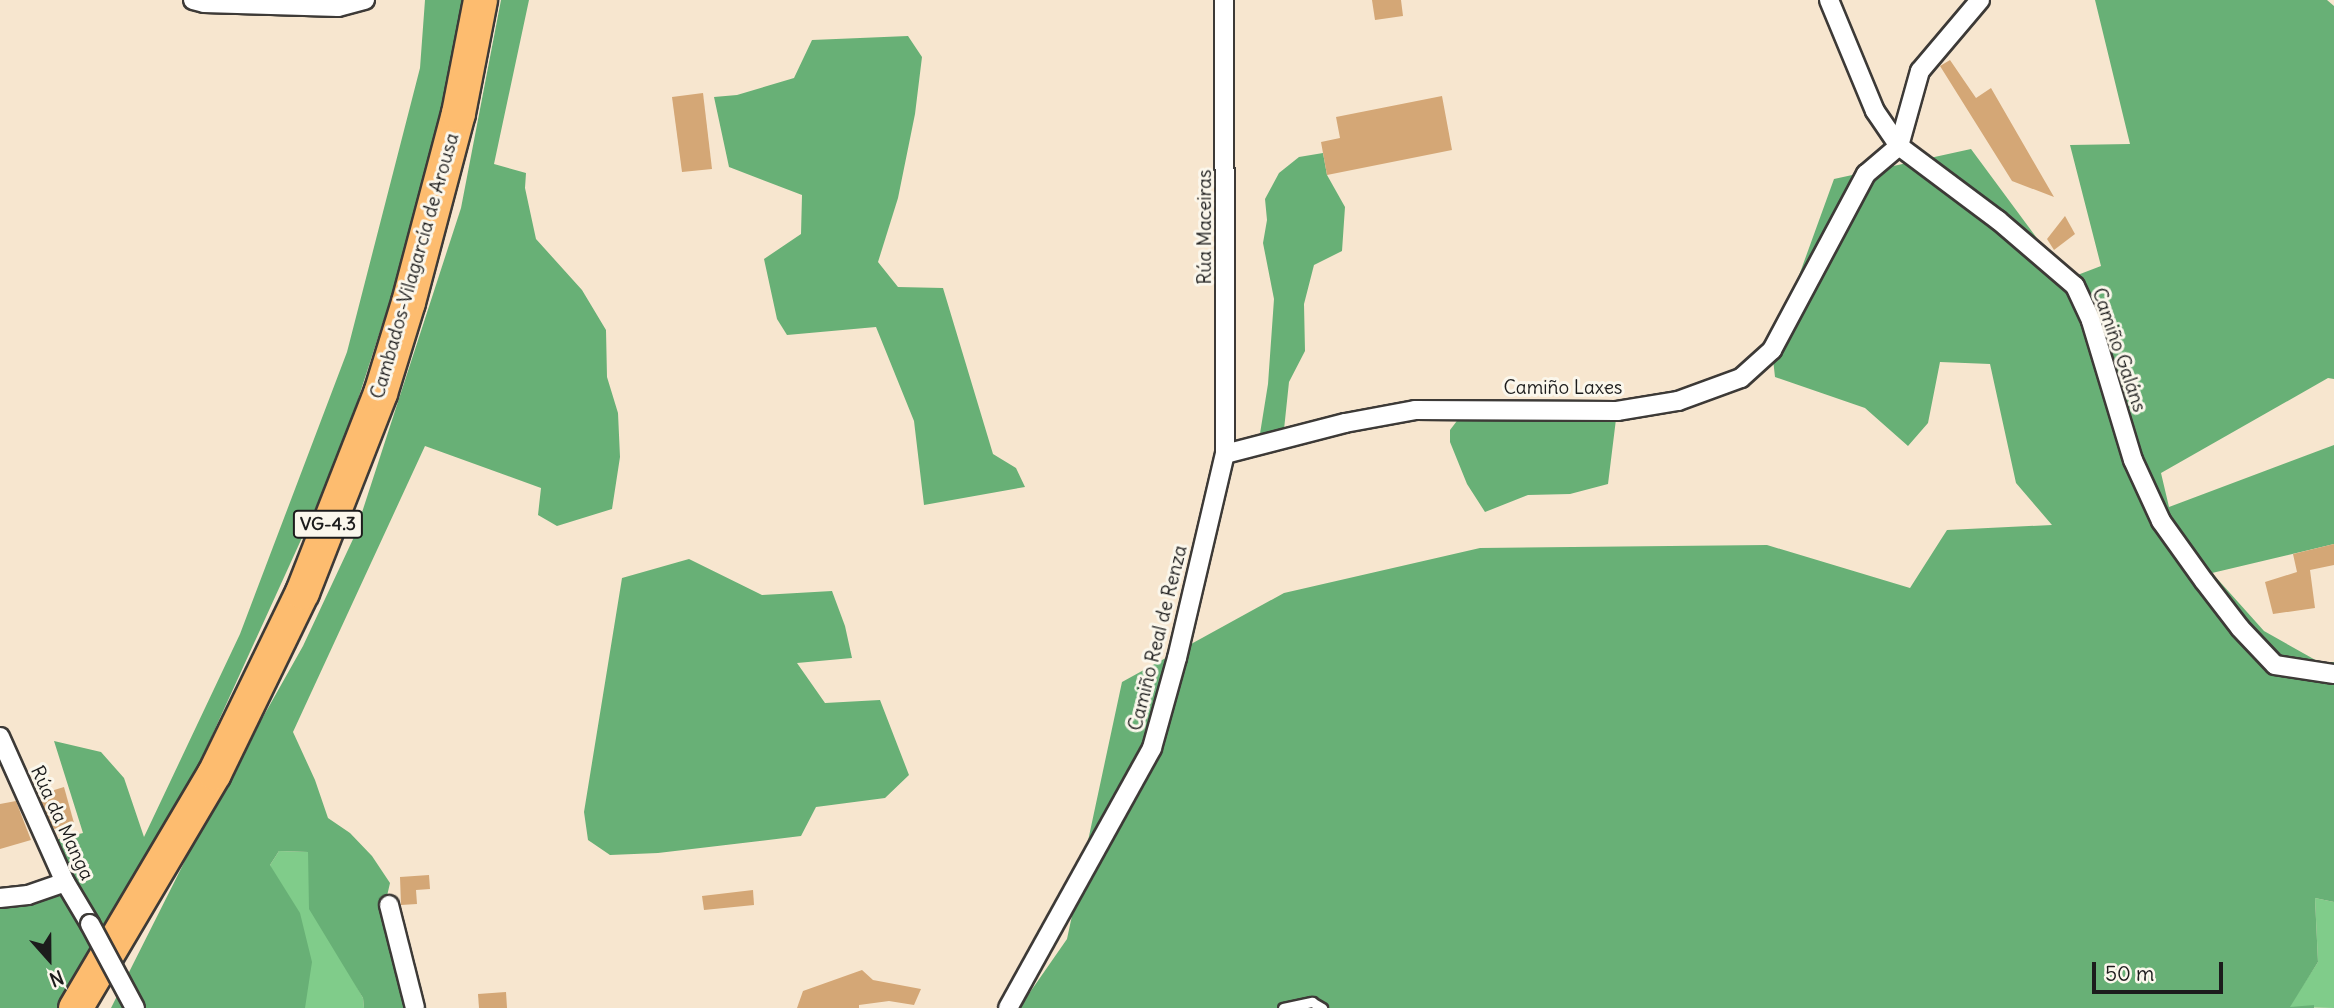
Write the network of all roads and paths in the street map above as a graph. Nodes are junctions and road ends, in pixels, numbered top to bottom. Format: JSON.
{"nodes":[{"id":1,"x":193,"y":0,"type":"edge"},
{"id":2,"x":365,"y":0,"type":"edge"},
{"id":3,"x":480,"y":0,"type":"edge"},
{"id":4,"x":1224,"y":0,"type":"edge"},
{"id":5,"x":1829,"y":0,"type":"edge"},
{"id":6,"x":1980,"y":0,"type":"edge"},
{"id":7,"x":1899,"y":146,"type":"junction"},
{"id":8,"x":1225,"y":454,"type":"junction"},
{"id":9,"x":2334,"y":674,"type":"edge"},
{"id":10,"x":0,"y":737,"type":"edge"},
{"id":11,"x":65,"y":882,"type":"junction"},
{"id":12,"x":0,"y":898,"type":"edge"},
{"id":13,"x":389,"y":905,"type":"dead end"},
{"id":14,"x":75,"y":1008,"type":"edge"},
{"id":15,"x":135,"y":1008,"type":"edge"},
{"id":16,"x":415,"y":1008,"type":"edge"},
{"id":17,"x":1008,"y":1008,"type":"edge"},
{"id":18,"x":1283,"y":1008,"type":"edge"},
{"id":19,"x":1322,"y":1008,"type":"edge"}],
"edges":[{"from":1,"to":2,"type":"street"},
{"from":3,"to":14,"type":"highway","name":"Cambados-Vilagarcía de Arousa","number":"VG-4.3"},
{"from":4,"to":8,"type":"street","name":"Rúa Maceiras"},
{"from":5,"to":7,"type":"street","name":"Camiño Galáns"},
{"from":6,"to":7,"type":"street"},
{"from":7,"to":8,"type":"street","name":"Camiño Laxes"},
{"from":7,"to":9,"type":"street","name":"Camiño Galáns"},
{"from":8,"to":17,"type":"street","name":"Camiño Real de Renza"},
{"from":10,"to":11,"type":"street","name":"Rúa da Manga"},
{"from":11,"to":12,"type":"street"},
{"from":11,"to":15,"type":"street","name":"Rúa da Manga","bridge":true},
{"from":13,"to":16,"type":"street"},
{"from":18,"to":19,"type":"lane"}]}
